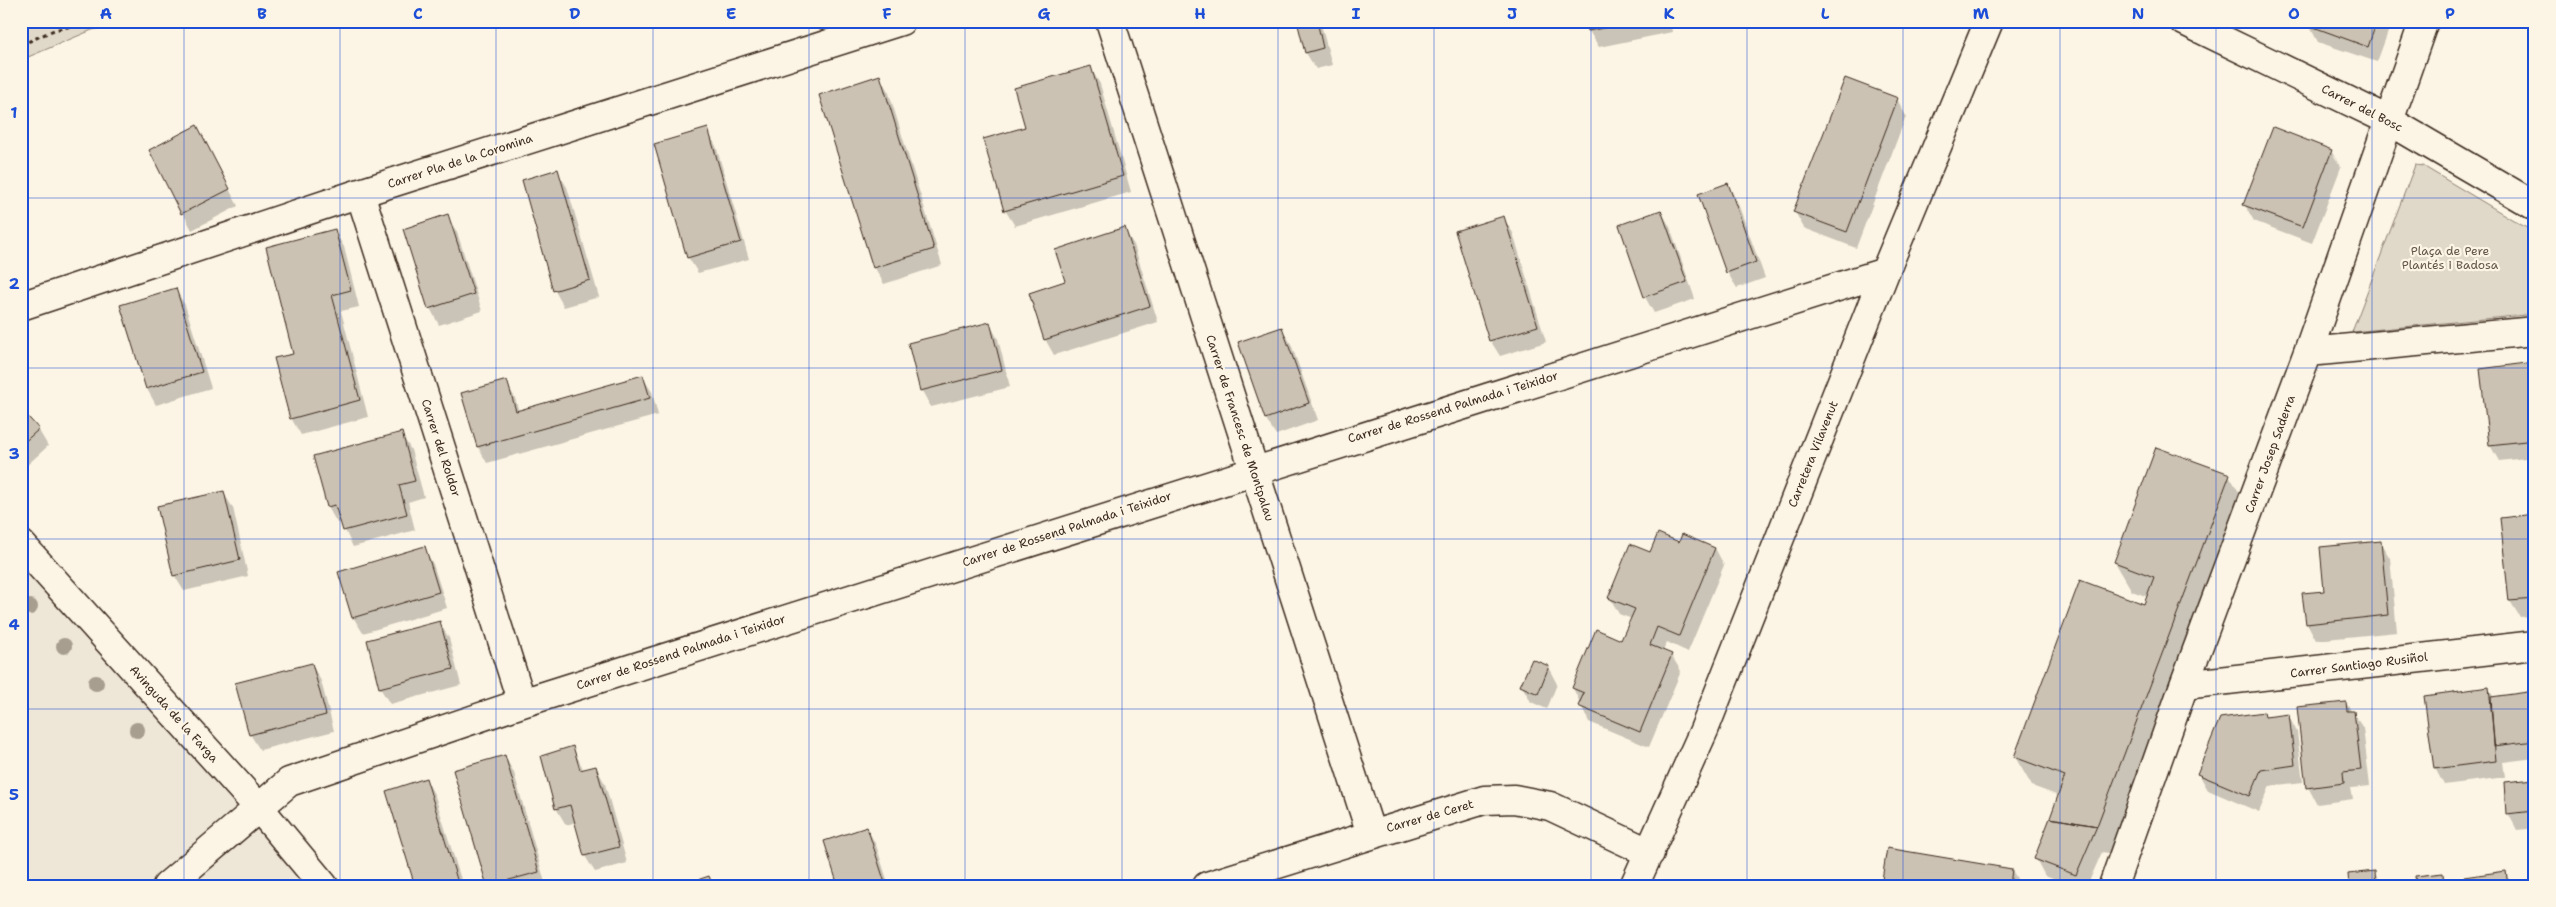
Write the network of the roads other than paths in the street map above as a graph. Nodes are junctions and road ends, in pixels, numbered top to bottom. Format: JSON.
{"nodes":[{"id":1,"x":901,"y":21,"type":"edge"},
{"id":2,"x":1110,"y":21,"type":"edge"},
{"id":3,"x":1989,"y":21,"type":"edge"},
{"id":4,"x":2184,"y":21,"type":"edge"},
{"id":5,"x":2424,"y":21,"type":"edge"},
{"id":6,"x":2388,"y":120,"type":"junction"},
{"id":7,"x":360,"y":193,"type":"junction"},
{"id":8,"x":2535,"y":206,"type":"edge"},
{"id":9,"x":1885,"y":272,"type":"junction"},
{"id":10,"x":21,"y":306,"type":"edge"},
{"id":11,"x":2535,"y":331,"type":"edge"},
{"id":12,"x":2308,"y":352,"type":"junction"},
{"id":13,"x":1253,"y":470,"type":"junction"},
{"id":14,"x":21,"y":544,"type":"edge"},
{"id":15,"x":2535,"y":645,"type":"edge"},
{"id":16,"x":2184,"y":685,"type":"junction"},
{"id":17,"x":522,"y":703,"type":"junction"},
{"id":18,"x":260,"y":809,"type":"junction"},
{"id":19,"x":1371,"y":834,"type":"junction"},
{"id":20,"x":1650,"y":853,"type":"junction"},
{"id":21,"x":167,"y":886,"type":"edge"},
{"id":22,"x":324,"y":886,"type":"edge"},
{"id":23,"x":1207,"y":886,"type":"edge"},
{"id":24,"x":1634,"y":886,"type":"edge"},
{"id":25,"x":2113,"y":886,"type":"edge"}],
"edges":[{"from":1,"to":7,"type":"street","name":"Carrer Pla de la Coromina"},
{"from":2,"to":13,"type":"street","name":"Carrer de Francesc de Montpalau"},
{"from":3,"to":9,"type":"street","name":"Carretera Vilavenut"},
{"from":4,"to":6,"type":"street","name":"Carrer del Bosc"},
{"from":5,"to":6,"type":"street","name":"Carrer Josep Saderra"},
{"from":6,"to":8,"type":"street","name":"Carrer del Bosc"},
{"from":6,"to":12,"type":"street","name":"Carrer Josep Saderra"},
{"from":7,"to":10,"type":"street","name":"Carrer Pla de la Coromina"},
{"from":7,"to":17,"type":"street","name":"Carrer del Roldor"},
{"from":9,"to":13,"type":"street","name":"Carrer de Rossend Palmada i Teixidor"},
{"from":9,"to":20,"type":"street","name":"Carretera Vilavenut"},
{"from":11,"to":12,"type":"street"},
{"from":12,"to":16,"type":"street","name":"Carrer Josep Saderra"},
{"from":13,"to":17,"type":"street","name":"Carrer de Rossend Palmada i Teixidor"},
{"from":13,"to":19,"type":"street","name":"Carrer de Francesc de Montpalau"},
{"from":14,"to":18,"type":"street","name":"Avinguda de la Farga"},
{"from":15,"to":16,"type":"street","name":"Carrer Santiago Rusiñol"},
{"from":16,"to":25,"type":"street","name":"Carrer Josep Saderra"},
{"from":17,"to":18,"type":"street","name":"Carrer de Rossend Palmada i Teixidor"},
{"from":18,"to":21,"type":"street","name":"Carrer de Rossend Palmada i Teixidor"},
{"from":18,"to":22,"type":"street","name":"Avinguda de la Farga"},
{"from":19,"to":20,"type":"street","name":"Carrer de Ceret"},
{"from":19,"to":23,"type":"street","name":"Carrer de Ceret"},
{"from":20,"to":24,"type":"street","name":"Carretera Vilavenut"}]}
